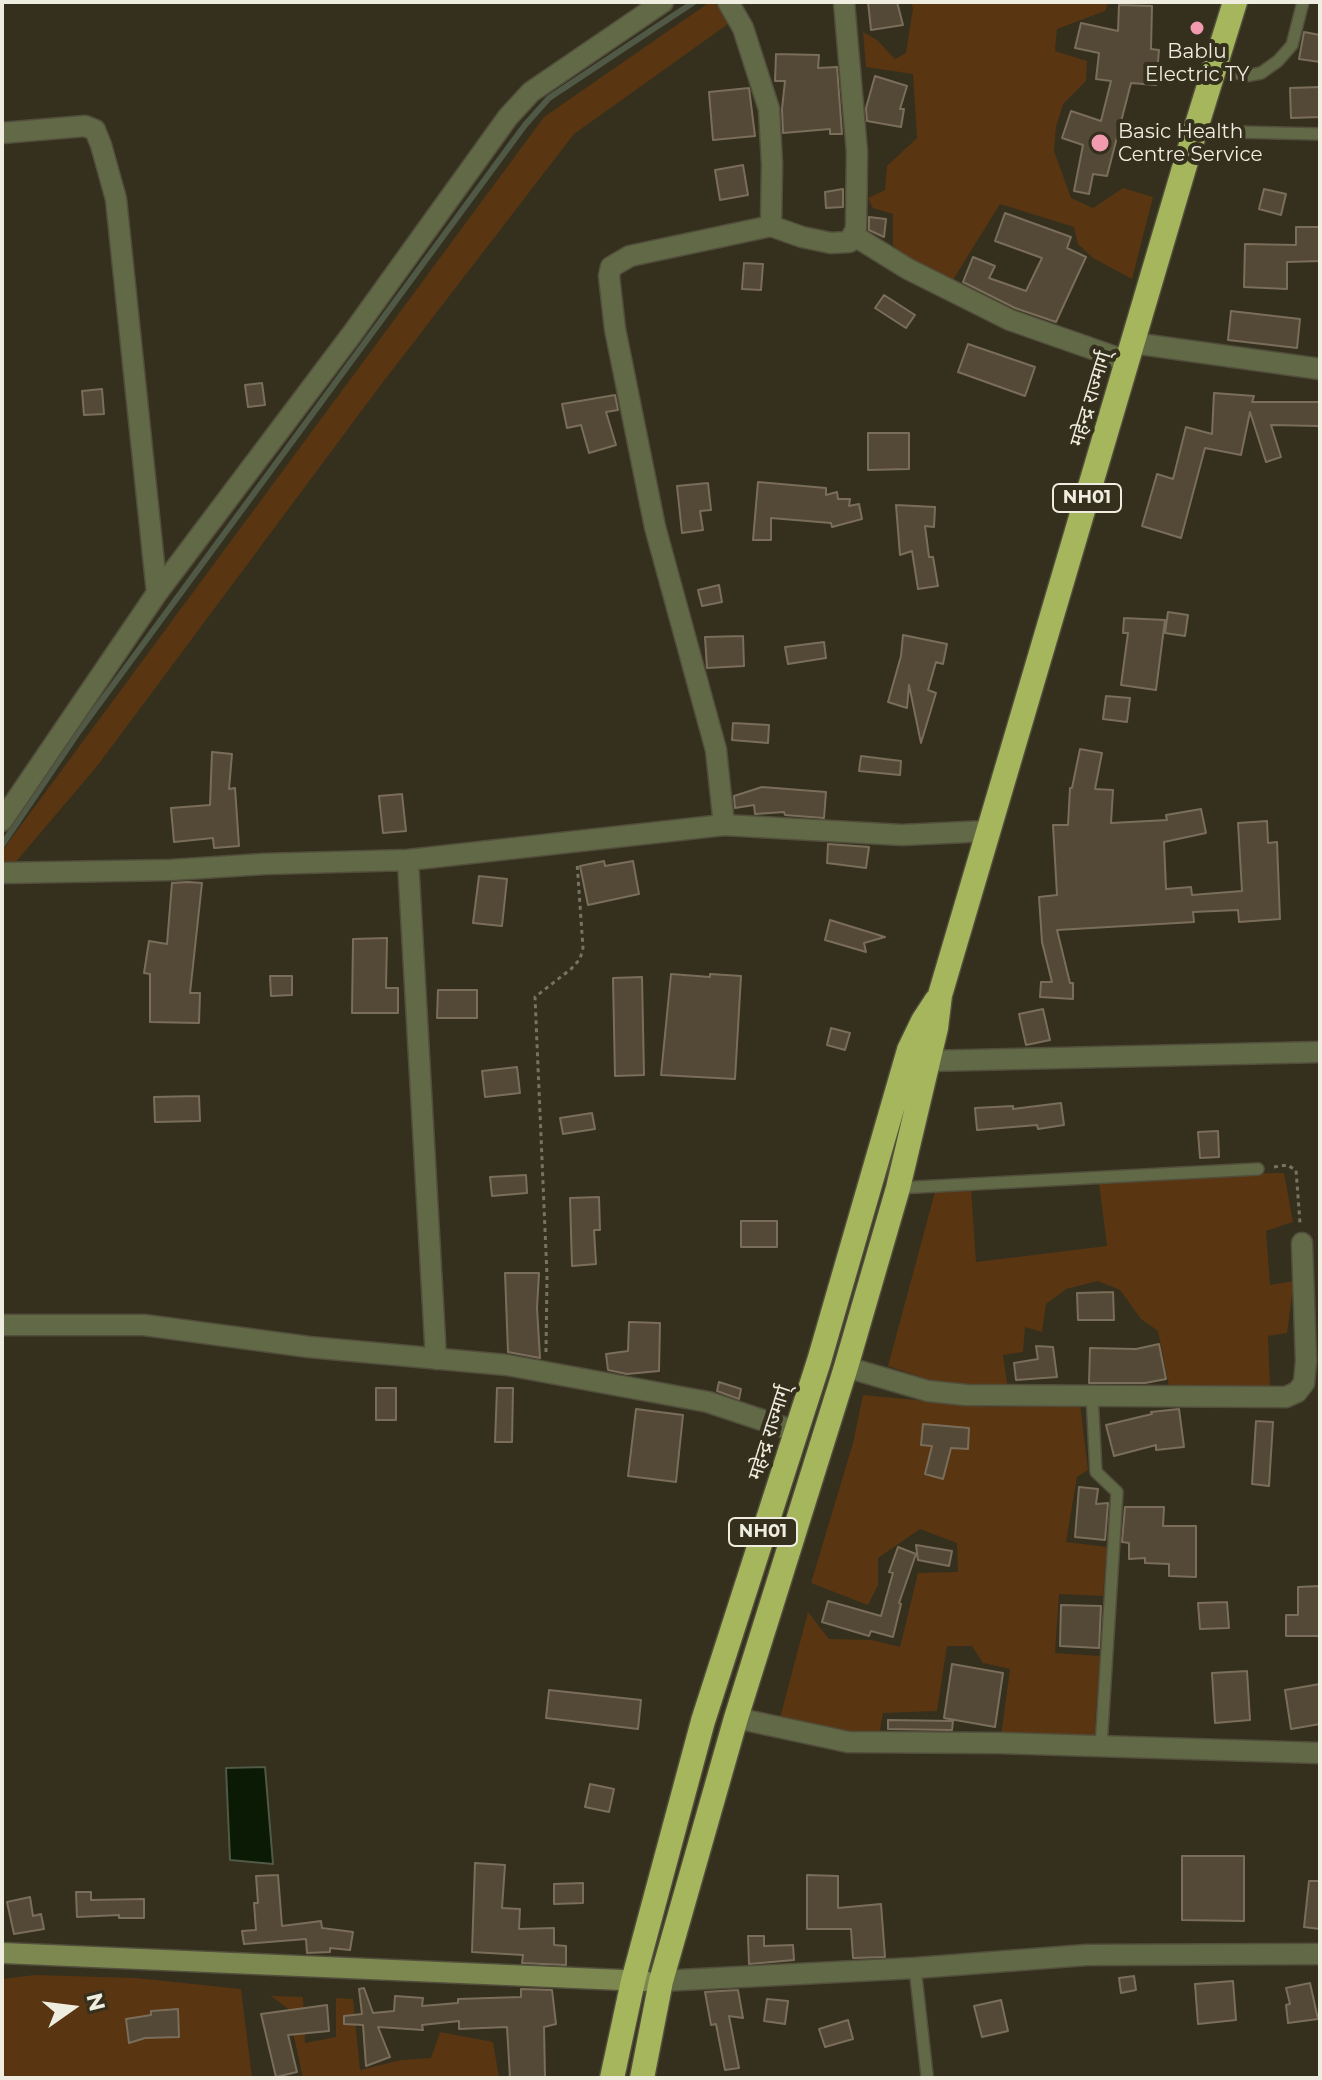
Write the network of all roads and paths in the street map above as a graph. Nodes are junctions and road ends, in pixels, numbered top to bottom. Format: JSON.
{"nodes":[{"id":1,"x":663,"y":2,"type":"edge"},
{"id":2,"x":728,"y":2,"type":"edge"},
{"id":3,"x":844,"y":2,"type":"edge"},
{"id":4,"x":1235,"y":2,"type":"edge"},
{"id":5,"x":1303,"y":2,"type":"edge"},
{"id":6,"x":1217,"y":64,"type":"junction"},
{"id":7,"x":1195,"y":131,"type":"junction"},
{"id":8,"x":2,"y":133,"type":"edge"},
{"id":9,"x":1320,"y":134,"type":"edge"},
{"id":10,"x":771,"y":226,"type":"junction"},
{"id":11,"x":853,"y":235,"type":"junction"},
{"id":12,"x":1130,"y":352,"type":"junction"},
{"id":13,"x":1320,"y":369,"type":"edge"},
{"id":14,"x":157,"y":593,"type":"junction"},
{"id":15,"x":2,"y":821,"type":"edge"},
{"id":16,"x":724,"y":825,"type":"junction"},
{"id":17,"x":988,"y":831,"type":"junction"},
{"id":18,"x":575,"y":842,"type":"junction"},
{"id":19,"x":408,"y":860,"type":"junction"},
{"id":20,"x":2,"y":873,"type":"edge"},
{"id":21,"x":940,"y":995,"type":"junction"},
{"id":22,"x":1320,"y":1052,"type":"edge"},
{"id":23,"x":928,"y":1061,"type":"junction"},
{"id":24,"x":1258,"y":1169,"type":"joint"},
{"id":25,"x":898,"y":1188,"type":"junction"},
{"id":26,"x":1302,"y":1243,"type":"joint"},
{"id":27,"x":2,"y":1325,"type":"edge"},
{"id":28,"x":436,"y":1359,"type":"junction"},
{"id":29,"x":846,"y":1367,"type":"junction"},
{"id":30,"x":546,"y":1372,"type":"junction"},
{"id":31,"x":1092,"y":1395,"type":"junction"},
{"id":32,"x":795,"y":1431,"type":"junction"},
{"id":33,"x":736,"y":1718,"type":"junction"},
{"id":34,"x":1101,"y":1746,"type":"junction"},
{"id":35,"x":1320,"y":1753,"type":"edge"},
{"id":36,"x":2,"y":1953,"type":"edge"},
{"id":37,"x":1320,"y":1954,"type":"edge"},
{"id":38,"x":915,"y":1968,"type":"junction"},
{"id":39,"x":633,"y":1981,"type":"junction"},
{"id":40,"x":661,"y":1981,"type":"junction"},
{"id":41,"x":927,"y":2075,"type":"dead end"},
{"id":42,"x":612,"y":2078,"type":"edge"},
{"id":43,"x":642,"y":2078,"type":"edge"}],
"edges":[{"from":1,"to":14,"type":"street"},
{"from":2,"to":10,"type":"street"},
{"from":3,"to":11,"type":"street"},
{"from":4,"to":6,"type":"highway","name":"महेन्द्र राज्मार्ग्","number":"NH01"},
{"from":5,"to":6,"type":"lane"},
{"from":6,"to":7,"type":"highway","name":"महेन्द्र राज्मार्ग्","number":"NH01"},
{"from":7,"to":9,"type":"lane"},
{"from":7,"to":12,"type":"highway","name":"महेन्द्र राज्मार्ग्","number":"NH01"},
{"from":8,"to":14,"type":"street"},
{"from":10,"to":11,"type":"street"},
{"from":10,"to":16,"type":"street"},
{"from":11,"to":12,"type":"street"},
{"from":12,"to":13,"type":"street"},
{"from":12,"to":17,"type":"highway","name":"महेन्द्र राज्मार्ग्","number":"NH01"},
{"from":14,"to":15,"type":"street"},
{"from":16,"to":17,"type":"street"},
{"from":16,"to":18,"type":"street"},
{"from":17,"to":21,"type":"highway","name":"महेन्द्र राज्मार्ग्","number":"NH01"},
{"from":18,"to":19,"type":"street"},
{"from":18,"to":30,"type":"path"},
{"from":19,"to":20,"type":"street"},
{"from":19,"to":28,"type":"street"},
{"from":21,"to":23,"type":"highway","name":"महेन्द्र राज्मार्ग्","number":"NH01"},
{"from":21,"to":32,"type":"highway","name":"महेन्द्र राज्मार्ग्","number":"NH01"},
{"from":22,"to":23,"type":"street"},
{"from":23,"to":25,"type":"highway","name":"महेन्द्र राज्मार्ग्","number":"NH01"},
{"from":24,"to":25,"type":"lane"},
{"from":24,"to":26,"type":"path"},
{"from":25,"to":29,"type":"highway","name":"महेन्द्र राज्मार्ग्","number":"NH01"},
{"from":26,"to":31,"type":"street"},
{"from":27,"to":28,"type":"street"},
{"from":28,"to":30,"type":"street"},
{"from":29,"to":31,"type":"street"},
{"from":29,"to":33,"type":"highway","name":"महेन्द्र राज्मार्ग्","number":"NH01"},
{"from":30,"to":32,"type":"street"},
{"from":31,"to":34,"type":"lane"},
{"from":32,"to":39,"type":"highway","name":"महेन्द्र राज्मार्ग्","number":"NH01"},
{"from":33,"to":34,"type":"street"},
{"from":33,"to":40,"type":"highway","name":"महेन्द्र राज्मार्ग्","number":"NH01"},
{"from":34,"to":35,"type":"street"},
{"from":36,"to":39,"type":"main road"},
{"from":37,"to":38,"type":"street"},
{"from":38,"to":40,"type":"street"},
{"from":38,"to":41,"type":"lane"},
{"from":39,"to":40,"type":"main road"},
{"from":39,"to":42,"type":"highway","name":"महेन्द्र राज्मार्ग्","number":"NH01"},
{"from":40,"to":43,"type":"highway","name":"महेन्द्र राज्मार्ग्","number":"NH01"}]}
